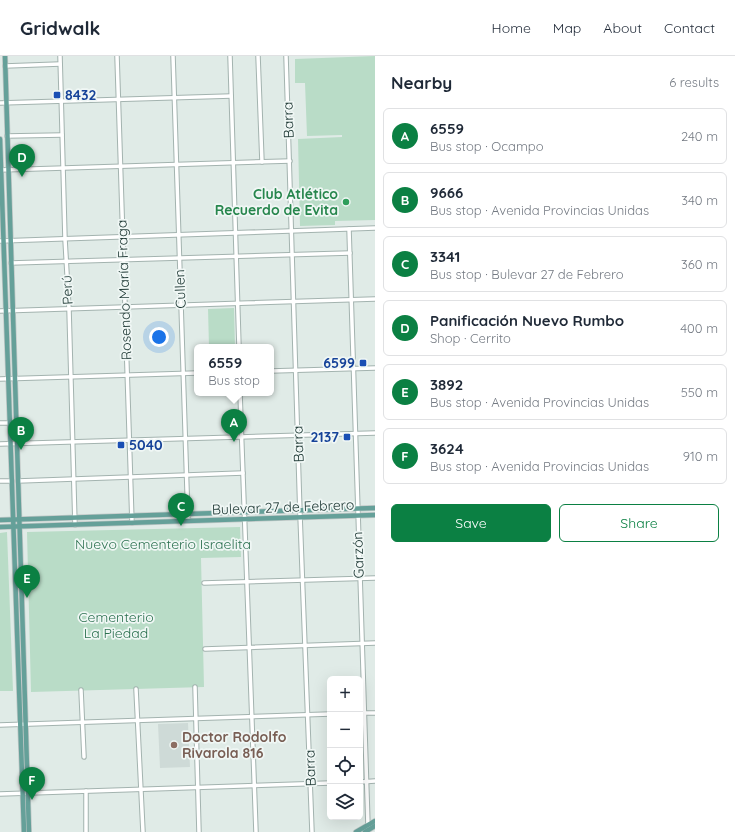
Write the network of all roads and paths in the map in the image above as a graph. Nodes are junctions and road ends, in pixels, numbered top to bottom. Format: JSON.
{"nodes":[{"id":1,"x":5,"y":56,"type":"edge"},
{"id":2,"x":60,"y":56,"type":"edge"},
{"id":3,"x":117,"y":56,"type":"edge"},
{"id":4,"x":173,"y":56,"type":"edge"},
{"id":5,"x":230,"y":56,"type":"edge"},
{"id":6,"x":258,"y":56,"type":"edge"},
{"id":7,"x":286,"y":56,"type":"edge"},
{"id":8,"x":60,"y":64,"type":"junction"},
{"id":9,"x":5,"y":66,"type":"junction"},
{"id":10,"x":231,"y":96,"type":"junction"},
{"id":11,"x":174,"y":97,"type":"junction"},
{"id":12,"x":118,"y":99,"type":"junction"},
{"id":13,"x":61,"y":101,"type":"junction"},
{"id":14,"x":6,"y":102,"type":"junction"},
{"id":15,"x":0,"y":103,"type":"edge"},
{"id":16,"x":62,"y":135,"type":"junction"},
{"id":17,"x":7,"y":136,"type":"junction"},
{"id":18,"x":0,"y":139,"type":"edge"},
{"id":19,"x":290,"y":161,"type":"junction"},
{"id":20,"x":262,"y":162,"type":"junction"},
{"id":21,"x":233,"y":163,"type":"junction"},
{"id":22,"x":176,"y":165,"type":"junction"},
{"id":23,"x":120,"y":166,"type":"junction"},
{"id":24,"x":63,"y":168,"type":"junction"},
{"id":25,"x":1,"y":170,"type":"edge"},
{"id":26,"x":8,"y":170,"type":"junction"},
{"id":27,"x":1,"y":204,"type":"edge"},
{"id":28,"x":375,"y":228,"type":"edge"},
{"id":29,"x":349,"y":229,"type":"junction"},
{"id":30,"x":292,"y":231,"type":"junction"},
{"id":31,"x":235,"y":233,"type":"junction"},
{"id":32,"x":178,"y":235,"type":"junction"},
{"id":33,"x":122,"y":237,"type":"junction"},
{"id":34,"x":64,"y":238,"type":"junction"},
{"id":35,"x":10,"y":240,"type":"junction"},
{"id":36,"x":2,"y":241,"type":"edge"},
{"id":37,"x":350,"y":253,"type":"junction"},
{"id":38,"x":292,"y":255,"type":"junction"},
{"id":39,"x":236,"y":257,"type":"junction"},
{"id":40,"x":179,"y":258,"type":"junction"},
{"id":41,"x":123,"y":260,"type":"junction"},
{"id":42,"x":66,"y":262,"type":"junction"},
{"id":43,"x":11,"y":263,"type":"junction"},
{"id":44,"x":2,"y":274,"type":"edge"},
{"id":45,"x":375,"y":299,"type":"edge"},
{"id":46,"x":351,"y":300,"type":"junction"},
{"id":47,"x":294,"y":301,"type":"junction"},
{"id":48,"x":238,"y":303,"type":"junction"},
{"id":49,"x":180,"y":305,"type":"junction"},
{"id":50,"x":125,"y":307,"type":"junction"},
{"id":51,"x":69,"y":309,"type":"junction"},
{"id":52,"x":13,"y":310,"type":"junction"},
{"id":53,"x":0,"y":311,"type":"edge"},
{"id":54,"x":6,"y":311,"type":"junction"},
{"id":55,"x":239,"y":344,"type":"edge"},
{"id":56,"x":375,"y":368,"type":"edge"},
{"id":57,"x":353,"y":369,"type":"junction"},
{"id":58,"x":296,"y":370,"type":"junction"},
{"id":59,"x":274,"y":371,"type":"edge"},
{"id":60,"x":194,"y":373,"type":"edge"},
{"id":61,"x":183,"y":374,"type":"junction"},
{"id":62,"x":127,"y":376,"type":"junction"},
{"id":63,"x":71,"y":377,"type":"junction"},
{"id":64,"x":0,"y":379,"type":"edge"},
{"id":65,"x":8,"y":379,"type":"junction"},
{"id":66,"x":15,"y":379,"type":"junction"},
{"id":67,"x":240,"y":396,"type":"edge"},
{"id":68,"x":0,"y":423,"type":"edge"},
{"id":69,"x":10,"y":423,"type":"junction"},
{"id":70,"x":355,"y":433,"type":"junction"},
{"id":71,"x":375,"y":433,"type":"edge"},
{"id":72,"x":298,"y":435,"type":"junction"},
{"id":73,"x":242,"y":437,"type":"junction"},
{"id":74,"x":185,"y":439,"type":"junction"},
{"id":75,"x":129,"y":441,"type":"junction"},
{"id":76,"x":72,"y":442,"type":"junction"},
{"id":77,"x":0,"y":444,"type":"edge"},
{"id":78,"x":11,"y":444,"type":"junction"},
{"id":79,"x":17,"y":444,"type":"junction"},
{"id":80,"x":243,"y":473,"type":"junction"},
{"id":81,"x":186,"y":475,"type":"junction"},
{"id":82,"x":130,"y":477,"type":"junction"},
{"id":83,"x":74,"y":479,"type":"junction"},
{"id":84,"x":0,"y":481,"type":"edge"},
{"id":85,"x":12,"y":481,"type":"junction"},
{"id":86,"x":18,"y":481,"type":"junction"},
{"id":87,"x":375,"y":508,"type":"edge"},
{"id":88,"x":357,"y":509,"type":"junction"},
{"id":89,"x":300,"y":511,"type":"junction"},
{"id":90,"x":244,"y":512,"type":"junction"},
{"id":91,"x":188,"y":514,"type":"junction"},
{"id":92,"x":375,"y":515,"type":"edge"},
{"id":93,"x":132,"y":516,"type":"junction"},
{"id":94,"x":357,"y":516,"type":"junction"},
{"id":95,"x":75,"y":517,"type":"junction"},
{"id":96,"x":300,"y":518,"type":"junction"},
{"id":97,"x":16,"y":519,"type":"junction"},
{"id":98,"x":244,"y":519,"type":"junction"},
{"id":99,"x":0,"y":520,"type":"edge"},
{"id":100,"x":188,"y":521,"type":"junction"},
{"id":101,"x":132,"y":523,"type":"junction"},
{"id":102,"x":75,"y":525,"type":"junction"},
{"id":103,"x":0,"y":527,"type":"edge"},
{"id":104,"x":16,"y":527,"type":"junction"},
{"id":105,"x":359,"y":578,"type":"junction"},
{"id":106,"x":375,"y":578,"type":"edge"},
{"id":107,"x":304,"y":580,"type":"junction"},
{"id":108,"x":247,"y":582,"type":"junction"},
{"id":109,"x":204,"y":583,"type":"dead end"},
{"id":110,"x":375,"y":643,"type":"edge"},
{"id":111,"x":361,"y":644,"type":"junction"},
{"id":112,"x":306,"y":645,"type":"junction"},
{"id":113,"x":249,"y":647,"type":"junction"},
{"id":114,"x":205,"y":649,"type":"dead end"},
{"id":115,"x":195,"y":687,"type":"dead end"},
{"id":116,"x":136,"y":689,"type":"dead end"},
{"id":117,"x":81,"y":690,"type":"dead end"},
{"id":118,"x":362,"y":712,"type":"edge"},
{"id":119,"x":375,"y":712,"type":"edge"},
{"id":120,"x":363,"y":713,"type":"edge"},
{"id":121,"x":327,"y":714,"type":"edge"},
{"id":122,"x":308,"y":715,"type":"junction"},
{"id":123,"x":251,"y":717,"type":"junction"},
{"id":124,"x":196,"y":718,"type":"junction"},
{"id":125,"x":138,"y":720,"type":"junction"},
{"id":126,"x":82,"y":722,"type":"junction"},
{"id":127,"x":21,"y":724,"type":"junction"},
{"id":128,"x":27,"y":724,"type":"junction"},
{"id":129,"x":0,"y":725,"type":"edge"},
{"id":130,"x":363,"y":730,"type":"edge"},
{"id":131,"x":84,"y":757,"type":"dead end"},
{"id":132,"x":375,"y":781,"type":"edge"},
{"id":133,"x":366,"y":782,"type":"junction"},
{"id":134,"x":310,"y":783,"type":"junction"},
{"id":135,"x":327,"y":783,"type":"edge"},
{"id":136,"x":254,"y":785,"type":"junction"},
{"id":137,"x":198,"y":787,"type":"junction"},
{"id":138,"x":141,"y":789,"type":"junction"},
{"id":139,"x":86,"y":791,"type":"junction"},
{"id":140,"x":23,"y":793,"type":"junction"},
{"id":141,"x":28,"y":793,"type":"junction"},
{"id":142,"x":0,"y":794,"type":"edge"},
{"id":143,"x":375,"y":821,"type":"edge"},
{"id":144,"x":375,"y":826,"type":"edge"},
{"id":145,"x":367,"y":830,"type":"edge"},
{"id":146,"x":24,"y":832,"type":"edge"},
{"id":147,"x":29,"y":832,"type":"edge"},
{"id":148,"x":86,"y":832,"type":"edge"},
{"id":149,"x":143,"y":832,"type":"edge"},
{"id":150,"x":199,"y":832,"type":"edge"},
{"id":151,"x":256,"y":832,"type":"edge"},
{"id":152,"x":312,"y":832,"type":"edge"},
{"id":153,"x":356,"y":832,"type":"edge"}],
"edges":[{"from":1,"to":9,"type":"main road"},
{"from":2,"to":8,"type":"street","name":"Perú"},
{"from":3,"to":12,"type":"street","name":"Rosendo María Fraga"},
{"from":4,"to":11,"type":"street","name":"Cullen"},
{"from":5,"to":10,"type":"street"},
{"from":6,"to":20,"type":"street"},
{"from":7,"to":19,"type":"street","name":"Barra"},
{"from":8,"to":9,"type":"street"},
{"from":8,"to":13,"type":"street","name":"Perú"},
{"from":9,"to":14,"type":"main road"},
{"from":10,"to":11,"type":"street"},
{"from":10,"to":21,"type":"street"},
{"from":11,"to":12,"type":"street"},
{"from":11,"to":22,"type":"street","name":"Cullen"},
{"from":12,"to":13,"type":"street"},
{"from":12,"to":23,"type":"street","name":"Rosendo María Fraga"},
{"from":13,"to":14,"type":"street"},
{"from":13,"to":16,"type":"street","name":"Perú"},
{"from":14,"to":15,"type":"street"},
{"from":14,"to":17,"type":"main road"},
{"from":16,"to":17,"type":"street"},
{"from":16,"to":24,"type":"street","name":"Perú"},
{"from":17,"to":26,"type":"main road"},
{"from":18,"to":25,"type":"main road"},
{"from":19,"to":20,"type":"street"},
{"from":19,"to":30,"type":"street","name":"Barra"},
{"from":20,"to":21,"type":"street"},
{"from":21,"to":22,"type":"street"},
{"from":21,"to":31,"type":"street"},
{"from":22,"to":23,"type":"street"},
{"from":22,"to":32,"type":"street","name":"Cullen"},
{"from":23,"to":24,"type":"street"},
{"from":23,"to":33,"type":"street","name":"Rosendo María Fraga"},
{"from":24,"to":26,"type":"street"},
{"from":24,"to":34,"type":"street","name":"Perú"},
{"from":25,"to":26,"type":"street"},
{"from":25,"to":27,"type":"main road"},
{"from":26,"to":35,"type":"main road"},
{"from":27,"to":36,"type":"main road"},
{"from":28,"to":29,"type":"street"},
{"from":29,"to":30,"type":"street"},
{"from":29,"to":37,"type":"street","name":"Garzón"},
{"from":30,"to":31,"type":"street"},
{"from":30,"to":38,"type":"street","name":"Barra"},
{"from":31,"to":32,"type":"street"},
{"from":31,"to":39,"type":"street"},
{"from":32,"to":33,"type":"street"},
{"from":32,"to":40,"type":"street","name":"Cullen"},
{"from":33,"to":34,"type":"street"},
{"from":33,"to":41,"type":"street","name":"Rosendo María Fraga"},
{"from":34,"to":35,"type":"street"},
{"from":34,"to":42,"type":"street","name":"Perú"},
{"from":35,"to":36,"type":"street"},
{"from":35,"to":43,"type":"main road"},
{"from":36,"to":44,"type":"main road"},
{"from":37,"to":38,"type":"street"},
{"from":37,"to":46,"type":"street","name":"Garzón"},
{"from":38,"to":39,"type":"street"},
{"from":38,"to":47,"type":"street","name":"Barra"},
{"from":39,"to":40,"type":"street"},
{"from":39,"to":48,"type":"street"},
{"from":40,"to":41,"type":"street"},
{"from":40,"to":49,"type":"street","name":"Cullen"},
{"from":41,"to":42,"type":"street"},
{"from":41,"to":50,"type":"street","name":"Rosendo María Fraga"},
{"from":42,"to":43,"type":"street"},
{"from":42,"to":51,"type":"street","name":"Perú"},
{"from":43,"to":52,"type":"main road"},
{"from":44,"to":54,"type":"main road"},
{"from":45,"to":46,"type":"street"},
{"from":46,"to":47,"type":"street"},
{"from":46,"to":57,"type":"street","name":"Garzón"},
{"from":47,"to":48,"type":"street"},
{"from":47,"to":58,"type":"street","name":"Barra"},
{"from":48,"to":49,"type":"street"},
{"from":48,"to":55,"type":"street"},
{"from":49,"to":50,"type":"street"},
{"from":49,"to":61,"type":"street","name":"Cullen"},
{"from":50,"to":51,"type":"street"},
{"from":50,"to":62,"type":"street","name":"Rosendo María Fraga"},
{"from":51,"to":52,"type":"street"},
{"from":51,"to":63,"type":"street","name":"Perú"},
{"from":52,"to":54,"type":"street"},
{"from":52,"to":66,"type":"main road"},
{"from":53,"to":54,"type":"street"},
{"from":54,"to":65,"type":"main road"},
{"from":56,"to":57,"type":"street"},
{"from":57,"to":58,"type":"street"},
{"from":57,"to":70,"type":"street","name":"Garzón"},
{"from":58,"to":59,"type":"street"},
{"from":58,"to":72,"type":"street","name":"Barra"},
{"from":60,"to":61,"type":"street"},
{"from":61,"to":62,"type":"street"},
{"from":61,"to":74,"type":"street","name":"Cullen"},
{"from":62,"to":63,"type":"street"},
{"from":62,"to":75,"type":"street","name":"Rosendo María Fraga"},
{"from":63,"to":66,"type":"street"},
{"from":63,"to":76,"type":"street","name":"Perú"},
{"from":64,"to":65,"type":"street"},
{"from":65,"to":66,"type":"street"},
{"from":65,"to":69,"type":"main road"},
{"from":66,"to":79,"type":"main road"},
{"from":67,"to":73,"type":"street"},
{"from":68,"to":69,"type":"street"},
{"from":69,"to":78,"type":"main road"},
{"from":70,"to":71,"type":"street"},
{"from":70,"to":72,"type":"street"},
{"from":70,"to":88,"type":"street","name":"Garzón"},
{"from":72,"to":73,"type":"street"},
{"from":72,"to":89,"type":"street","name":"Barra"},
{"from":73,"to":74,"type":"street"},
{"from":73,"to":80,"type":"street"},
{"from":74,"to":75,"type":"street"},
{"from":74,"to":81,"type":"street","name":"Cullen"},
{"from":75,"to":76,"type":"street"},
{"from":75,"to":82,"type":"street","name":"Rosendo María Fraga"},
{"from":76,"to":79,"type":"street"},
{"from":76,"to":83,"type":"street","name":"Perú"},
{"from":77,"to":78,"type":"street"},
{"from":78,"to":79,"type":"street"},
{"from":78,"to":85,"type":"main road"},
{"from":79,"to":86,"type":"main road"},
{"from":80,"to":81,"type":"street"},
{"from":80,"to":90,"type":"street"},
{"from":81,"to":82,"type":"street"},
{"from":81,"to":91,"type":"street","name":"Cullen"},
{"from":82,"to":83,"type":"street"},
{"from":82,"to":93,"type":"street","name":"Rosendo María Fraga"},
{"from":83,"to":86,"type":"street"},
{"from":83,"to":95,"type":"street","name":"Perú"},
{"from":84,"to":85,"type":"street"},
{"from":85,"to":97,"type":"main road"},
{"from":86,"to":97,"type":"main road"},
{"from":87,"to":88,"type":"main road","name":"Bulevar 27 de Febrero"},
{"from":88,"to":89,"type":"main road","name":"Bulevar 27 de Febrero"},
{"from":88,"to":94,"type":"street","name":"Garzón"},
{"from":89,"to":90,"type":"main road","name":"Bulevar 27 de Febrero"},
{"from":89,"to":96,"type":"street","name":"Barra"},
{"from":90,"to":91,"type":"main road","name":"Bulevar 27 de Febrero"},
{"from":90,"to":98,"type":"street"},
{"from":91,"to":93,"type":"main road","name":"Bulevar 27 de Febrero"},
{"from":91,"to":100,"type":"street","name":"Cullen"},
{"from":92,"to":94,"type":"main road","name":"Bulevar 27 de Febrero"},
{"from":93,"to":95,"type":"main road","name":"Bulevar 27 de Febrero"},
{"from":93,"to":101,"type":"street","name":"Rosendo María Fraga"},
{"from":94,"to":96,"type":"main road","name":"Bulevar 27 de Febrero"},
{"from":94,"to":105,"type":"street","name":"Garzón"},
{"from":95,"to":97,"type":"main road","name":"Bulevar 27 de Febrero"},
{"from":95,"to":102,"type":"street","name":"Perú"},
{"from":96,"to":98,"type":"main road","name":"Bulevar 27 de Febrero"},
{"from":96,"to":107,"type":"street","name":"Barra"},
{"from":97,"to":99,"type":"main road","name":"Bulevar 27 de Febrero"},
{"from":97,"to":104,"type":"main road"},
{"from":98,"to":100,"type":"main road","name":"Bulevar 27 de Febrero"},
{"from":98,"to":108,"type":"street"},
{"from":100,"to":101,"type":"main road","name":"Bulevar 27 de Febrero"},
{"from":101,"to":102,"type":"main road","name":"Bulevar 27 de Febrero"},
{"from":102,"to":104,"type":"main road","name":"Bulevar 27 de Febrero"},
{"from":103,"to":104,"type":"main road","name":"Bulevar 27 de Febrero"},
{"from":104,"to":127,"type":"main road"},
{"from":104,"to":128,"type":"main road"},
{"from":105,"to":106,"type":"street"},
{"from":105,"to":107,"type":"street"},
{"from":105,"to":111,"type":"street","name":"Garzón"},
{"from":107,"to":108,"type":"street"},
{"from":107,"to":112,"type":"street","name":"Barra"},
{"from":108,"to":109,"type":"street"},
{"from":108,"to":113,"type":"street"},
{"from":110,"to":111,"type":"street"},
{"from":111,"to":112,"type":"street"},
{"from":111,"to":118,"type":"street","name":"Garzón"},
{"from":112,"to":113,"type":"street"},
{"from":112,"to":122,"type":"street","name":"Barra"},
{"from":113,"to":114,"type":"street"},
{"from":113,"to":123,"type":"street"},
{"from":115,"to":124,"type":"street"},
{"from":116,"to":125,"type":"street"},
{"from":117,"to":126,"type":"street"},
{"from":119,"to":120,"type":"street"},
{"from":121,"to":122,"type":"street"},
{"from":122,"to":123,"type":"street"},
{"from":122,"to":134,"type":"street","name":"Barra"},
{"from":123,"to":124,"type":"street"},
{"from":123,"to":136,"type":"street"},
{"from":124,"to":125,"type":"street"},
{"from":124,"to":137,"type":"street"},
{"from":125,"to":126,"type":"street"},
{"from":125,"to":138,"type":"street"},
{"from":126,"to":128,"type":"street"},
{"from":126,"to":131,"type":"street"},
{"from":127,"to":128,"type":"street"},
{"from":127,"to":129,"type":"street"},
{"from":127,"to":140,"type":"main road"},
{"from":128,"to":141,"type":"main road"},
{"from":130,"to":133,"type":"street","name":"Garzón"},
{"from":132,"to":133,"type":"street"},
{"from":133,"to":145,"type":"street","name":"Garzón"},
{"from":134,"to":135,"type":"street"},
{"from":134,"to":136,"type":"street"},
{"from":134,"to":152,"type":"street","name":"Barra"},
{"from":136,"to":137,"type":"street"},
{"from":136,"to":151,"type":"street"},
{"from":137,"to":138,"type":"street"},
{"from":137,"to":150,"type":"street"},
{"from":138,"to":139,"type":"street"},
{"from":138,"to":149,"type":"street"},
{"from":139,"to":141,"type":"street"},
{"from":139,"to":148,"type":"street"},
{"from":140,"to":141,"type":"street"},
{"from":140,"to":142,"type":"street"},
{"from":140,"to":146,"type":"main road"},
{"from":141,"to":147,"type":"main road"},
{"from":143,"to":145,"type":"main road"},
{"from":144,"to":145,"type":"main road"},
{"from":145,"to":153,"type":"main road"}]}
